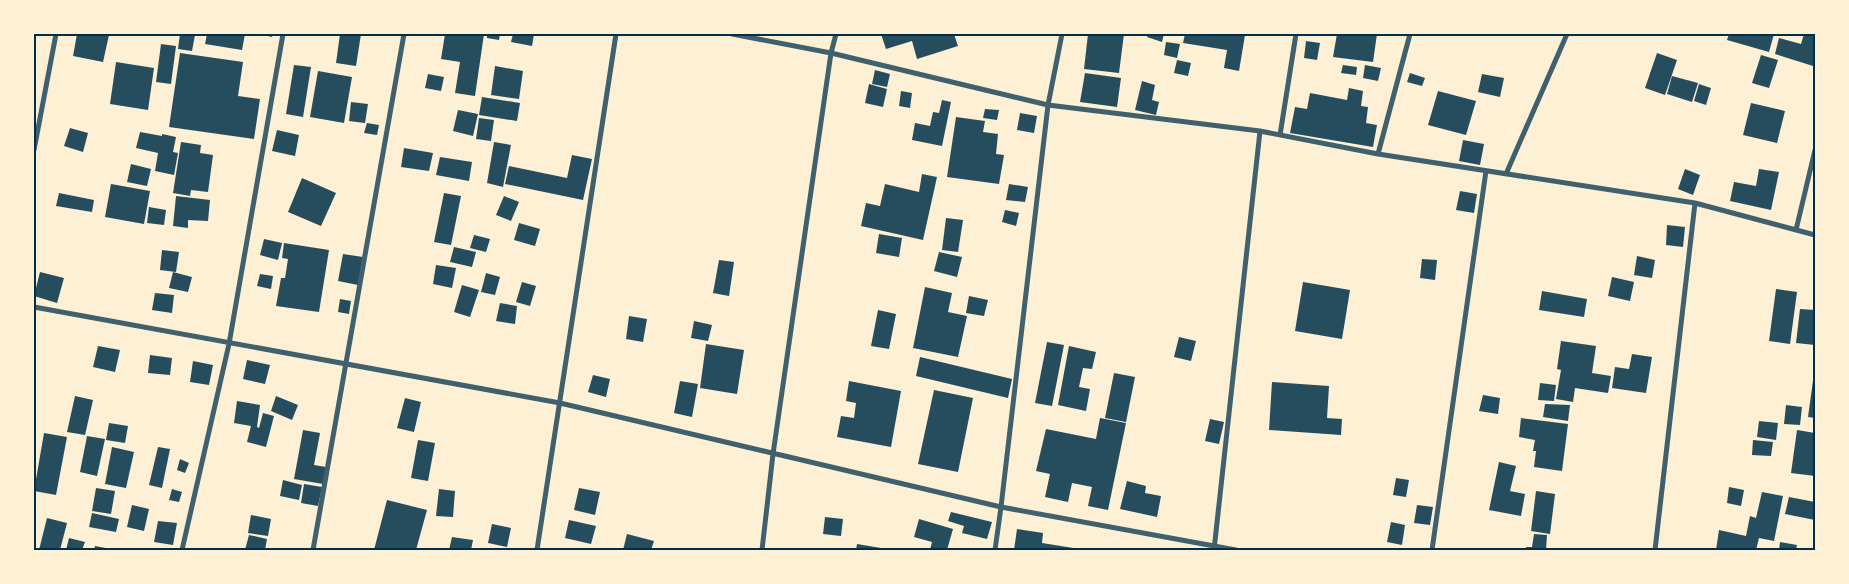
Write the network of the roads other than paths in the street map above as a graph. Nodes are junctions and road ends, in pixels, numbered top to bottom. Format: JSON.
{"nodes":[{"id":1,"x":56,"y":34,"type":"edge"},
{"id":2,"x":283,"y":34,"type":"edge"},
{"id":3,"x":404,"y":34,"type":"edge"},
{"id":4,"x":616,"y":34,"type":"edge"},
{"id":5,"x":732,"y":34,"type":"edge"},
{"id":6,"x":836,"y":34,"type":"edge"},
{"id":7,"x":1062,"y":34,"type":"edge"},
{"id":8,"x":1296,"y":34,"type":"edge"},
{"id":9,"x":1410,"y":34,"type":"edge"},
{"id":10,"x":1567,"y":34,"type":"edge"},
{"id":11,"x":831,"y":53,"type":"junction"},
{"id":12,"x":1048,"y":105,"type":"junction"},
{"id":13,"x":1260,"y":131,"type":"junction"},
{"id":14,"x":1280,"y":135,"type":"junction"},
{"id":15,"x":34,"y":150,"type":"edge"},
{"id":16,"x":1815,"y":150,"type":"edge"},
{"id":17,"x":1378,"y":154,"type":"junction"},
{"id":18,"x":1486,"y":171,"type":"junction"},
{"id":19,"x":1506,"y":174,"type":"junction"},
{"id":20,"x":1695,"y":203,"type":"junction"},
{"id":21,"x":1796,"y":230,"type":"junction"},
{"id":22,"x":1815,"y":235,"type":"edge"},
{"id":23,"x":34,"y":307,"type":"edge"},
{"id":24,"x":229,"y":344,"type":"junction"},
{"id":25,"x":346,"y":364,"type":"junction"},
{"id":26,"x":560,"y":402,"type":"junction"},
{"id":27,"x":773,"y":454,"type":"junction"},
{"id":28,"x":1001,"y":507,"type":"junction"},
{"id":29,"x":1215,"y":548,"type":"edge"},
{"id":30,"x":182,"y":550,"type":"edge"},
{"id":31,"x":313,"y":550,"type":"edge"},
{"id":32,"x":538,"y":550,"type":"edge"},
{"id":33,"x":762,"y":550,"type":"edge"},
{"id":34,"x":994,"y":550,"type":"edge"},
{"id":35,"x":1236,"y":550,"type":"edge"},
{"id":36,"x":1432,"y":550,"type":"edge"},
{"id":37,"x":1655,"y":550,"type":"edge"}],
"edges":[{"from":1,"to":15,"type":"street"},
{"from":2,"to":24,"type":"street"},
{"from":3,"to":25,"type":"street"},
{"from":4,"to":26,"type":"street"},
{"from":5,"to":11,"type":"street"},
{"from":6,"to":11,"type":"street"},
{"from":7,"to":12,"type":"street"},
{"from":8,"to":14,"type":"street"},
{"from":9,"to":17,"type":"street"},
{"from":10,"to":19,"type":"street"},
{"from":11,"to":12,"type":"street"},
{"from":11,"to":27,"type":"street"},
{"from":12,"to":13,"type":"street"},
{"from":12,"to":28,"type":"street"},
{"from":13,"to":14,"type":"street"},
{"from":13,"to":29,"type":"street"},
{"from":14,"to":17,"type":"street"},
{"from":16,"to":21,"type":"street"},
{"from":17,"to":18,"type":"street"},
{"from":18,"to":19,"type":"street"},
{"from":18,"to":36,"type":"street"},
{"from":19,"to":20,"type":"street"},
{"from":20,"to":21,"type":"street"},
{"from":20,"to":37,"type":"street"},
{"from":21,"to":22,"type":"street"},
{"from":23,"to":24,"type":"street"},
{"from":24,"to":25,"type":"street"},
{"from":24,"to":30,"type":"street"},
{"from":25,"to":26,"type":"street"},
{"from":25,"to":31,"type":"street"},
{"from":26,"to":27,"type":"street"},
{"from":26,"to":32,"type":"street"},
{"from":27,"to":28,"type":"street"},
{"from":27,"to":33,"type":"street"},
{"from":28,"to":29,"type":"street"},
{"from":28,"to":34,"type":"street"},
{"from":29,"to":35,"type":"street"}]}
